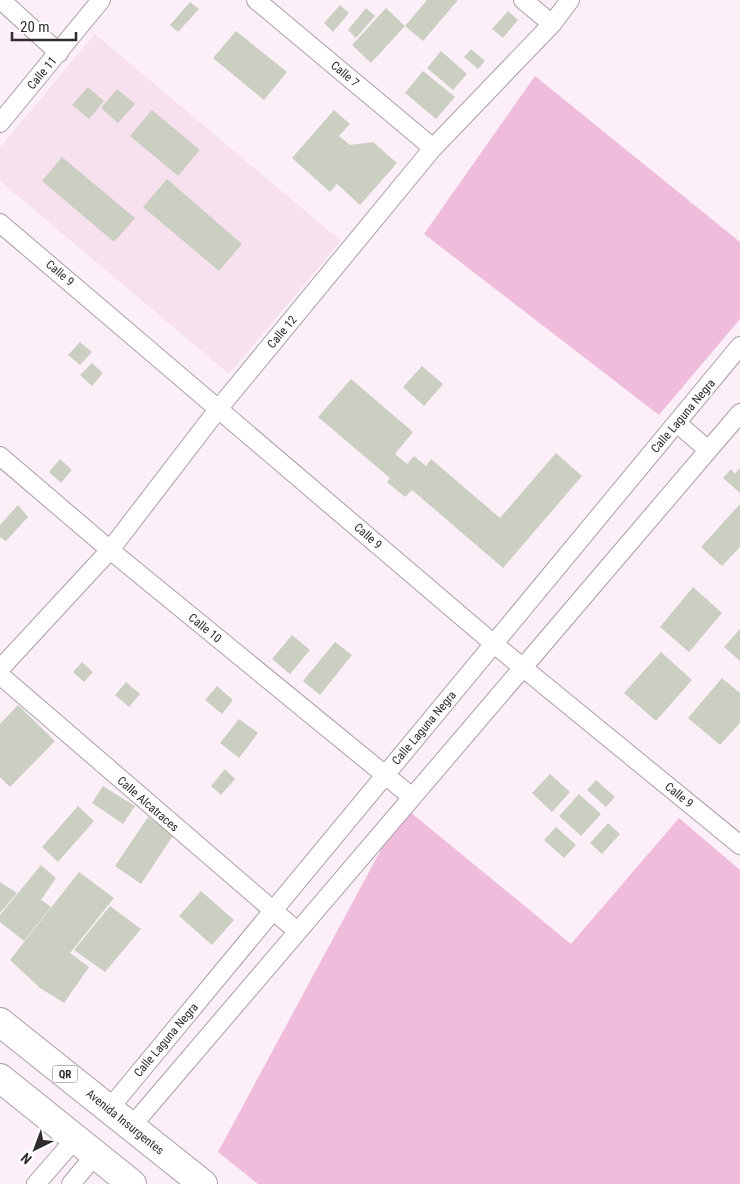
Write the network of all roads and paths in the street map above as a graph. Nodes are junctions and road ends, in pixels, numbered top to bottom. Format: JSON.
{"nodes":[{"id":1,"x":1,"y":0,"type":"edge"},
{"id":2,"x":101,"y":0,"type":"edge"},
{"id":3,"x":256,"y":0,"type":"edge"},
{"id":4,"x":523,"y":0,"type":"edge"},
{"id":5,"x":570,"y":0,"type":"edge"},
{"id":6,"x":552,"y":24,"type":"junction"},
{"id":7,"x":59,"y":53,"type":"junction"},
{"id":8,"x":0,"y":123,"type":"edge"},
{"id":9,"x":433,"y":148,"type":"junction"},
{"id":10,"x":0,"y":223,"type":"edge"},
{"id":11,"x":740,"y":346,"type":"edge"},
{"id":12,"x":219,"y":408,"type":"junction"},
{"id":13,"x":740,"y":413,"type":"edge"},
{"id":14,"x":677,"y":423,"type":"junction"},
{"id":15,"x":708,"y":450,"type":"junction"},
{"id":16,"x":0,"y":456,"type":"edge"},
{"id":17,"x":110,"y":550,"type":"junction"},
{"id":18,"x":494,"y":644,"type":"junction"},
{"id":19,"x":523,"y":667,"type":"junction"},
{"id":20,"x":0,"y":669,"type":"edge"},
{"id":21,"x":0,"y":675,"type":"edge"},
{"id":22,"x":386,"y":774,"type":"junction"},
{"id":23,"x":412,"y":797,"type":"junction"},
{"id":24,"x":740,"y":845,"type":"edge"},
{"id":25,"x":272,"y":911,"type":"junction"},
{"id":26,"x":298,"y":931,"type":"junction"},
{"id":27,"x":0,"y":1022,"type":"edge"},
{"id":28,"x":0,"y":1078,"type":"edge"},
{"id":29,"x":109,"y":1109,"type":"junction"},
{"id":30,"x":131,"y":1127,"type":"junction"},
{"id":31,"x":86,"y":1146,"type":"junction"},
{"id":32,"x":36,"y":1184,"type":"edge"},
{"id":33,"x":71,"y":1184,"type":"edge"},
{"id":34,"x":132,"y":1184,"type":"edge"},
{"id":35,"x":203,"y":1184,"type":"edge"}],
"edges":[{"from":1,"to":7,"type":"street"},
{"from":2,"to":7,"type":"street","name":"Calle 11"},
{"from":3,"to":9,"type":"street","name":"Calle 7"},
{"from":4,"to":6,"type":"street"},
{"from":5,"to":6,"type":"street","name":"Calle 12"},
{"from":6,"to":9,"type":"street","name":"Calle 12"},
{"from":7,"to":8,"type":"street","name":"Calle 11"},
{"from":9,"to":12,"type":"street","name":"Calle 12"},
{"from":10,"to":12,"type":"street","name":"Calle 9"},
{"from":11,"to":14,"type":"street","name":"Calle Laguna Negra"},
{"from":12,"to":17,"type":"street","name":"Calle 12"},
{"from":12,"to":18,"type":"street","name":"Calle 9"},
{"from":13,"to":15,"type":"street"},
{"from":14,"to":15,"type":"street"},
{"from":14,"to":18,"type":"street","name":"Calle Laguna Negra"},
{"from":15,"to":19,"type":"street"},
{"from":16,"to":17,"type":"street","name":"Calle 10"},
{"from":17,"to":20,"type":"street","name":"Calle 12"},
{"from":17,"to":22,"type":"street","name":"Calle 10"},
{"from":18,"to":19,"type":"street","name":"Calle 9"},
{"from":18,"to":22,"type":"street","name":"Calle Laguna Negra"},
{"from":19,"to":23,"type":"street"},
{"from":19,"to":24,"type":"street","name":"Calle 9"},
{"from":21,"to":25,"type":"street","name":"Calle Alcatraces"},
{"from":22,"to":23,"type":"street","name":"Calle 10"},
{"from":22,"to":25,"type":"street","name":"Calle Laguna Negra"},
{"from":23,"to":26,"type":"street"},
{"from":25,"to":26,"type":"street","name":"Calle Alcatraces"},
{"from":25,"to":29,"type":"street","name":"Calle Laguna Negra"},
{"from":26,"to":30,"type":"street"},
{"from":27,"to":29,"type":"main road","name":"Avenida Insurgentes","number":"QR"},
{"from":28,"to":31,"type":"main road"},
{"from":29,"to":30,"type":"main road","name":"Avenida Insurgentes","number":"QR"},
{"from":30,"to":35,"type":"main road","name":"Avenida Insurgentes","number":"QR"},
{"from":31,"to":32,"type":"street"},
{"from":31,"to":33,"type":"street"},
{"from":31,"to":34,"type":"main road"}]}
